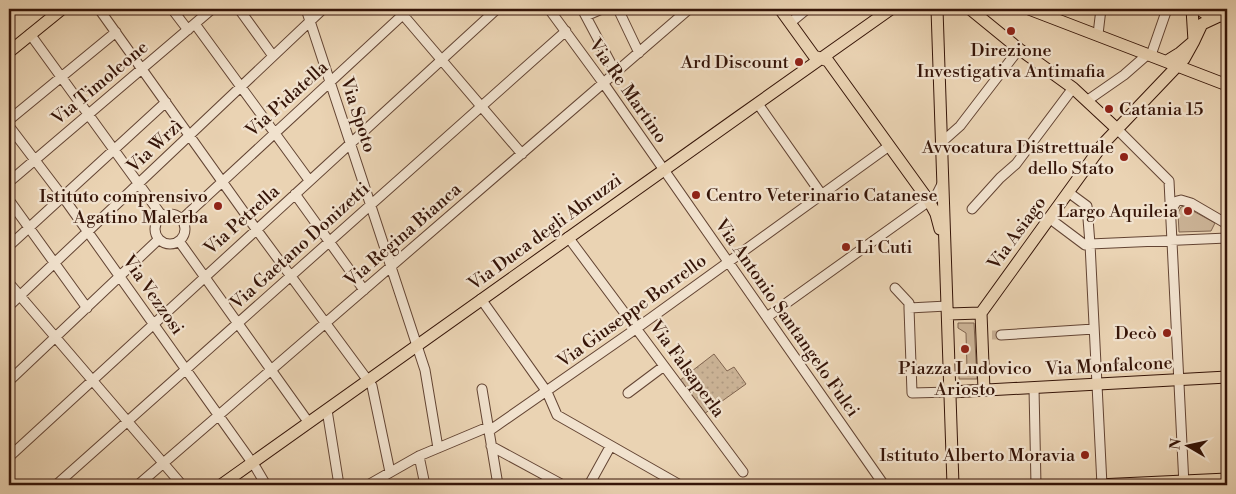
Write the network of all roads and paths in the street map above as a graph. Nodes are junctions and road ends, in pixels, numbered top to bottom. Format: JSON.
{"nodes":[{"id":1,"x":62,"y":9,"type":"edge"},
{"id":2,"x":99,"y":9,"type":"edge"},
{"id":3,"x":172,"y":9,"type":"edge"},
{"id":4,"x":212,"y":9,"type":"edge"},
{"id":5,"x":239,"y":9,"type":"edge"},
{"id":6,"x":306,"y":9,"type":"edge"},
{"id":7,"x":324,"y":9,"type":"edge"},
{"id":8,"x":497,"y":9,"type":"edge"},
{"id":9,"x":549,"y":9,"type":"edge"},
{"id":10,"x":602,"y":9,"type":"edge"},
{"id":11,"x":618,"y":9,"type":"edge"},
{"id":12,"x":689,"y":9,"type":"edge"},
{"id":13,"x":780,"y":9,"type":"edge"},
{"id":14,"x":807,"y":9,"type":"edge"},
{"id":15,"x":891,"y":9,"type":"edge"},
{"id":16,"x":970,"y":9,"type":"edge"},
{"id":17,"x":1029,"y":9,"type":"edge"},
{"id":18,"x":1101,"y":9,"type":"edge"},
{"id":19,"x":1167,"y":9,"type":"edge"},
{"id":20,"x":1192,"y":9,"type":"edge"},
{"id":21,"x":1199,"y":9,"type":"edge"},
{"id":22,"x":403,"y":11,"type":"edge"},
{"id":23,"x":584,"y":12,"type":"edge"},
{"id":24,"x":937,"y":12,"type":"edge"},
{"id":25,"x":1222,"y":17,"type":"edge"},
{"id":26,"x":310,"y":21,"type":"junction"},
{"id":27,"x":790,"y":23,"type":"junction"},
{"id":28,"x":191,"y":27,"type":"junction"},
{"id":29,"x":566,"y":31,"type":"junction"},
{"id":30,"x":116,"y":32,"type":"junction"},
{"id":31,"x":30,"y":34,"type":"junction"},
{"id":32,"x":1098,"y":34,"type":"junction"},
{"id":33,"x":1194,"y":41,"type":"junction"},
{"id":34,"x":1019,"y":49,"type":"junction"},
{"id":35,"x":9,"y":52,"type":"edge"},
{"id":36,"x":639,"y":53,"type":"junction"},
{"id":37,"x":1150,"y":54,"type":"junction"},
{"id":38,"x":273,"y":56,"type":"junction"},
{"id":39,"x":820,"y":58,"type":"junction"},
{"id":40,"x":442,"y":60,"type":"junction"},
{"id":41,"x":1172,"y":63,"type":"junction"},
{"id":42,"x":142,"y":69,"type":"junction"},
{"id":43,"x":616,"y":73,"type":"junction"},
{"id":44,"x":62,"y":78,"type":"junction"},
{"id":45,"x":330,"y":81,"type":"junction"},
{"id":46,"x":604,"y":84,"type":"junction"},
{"id":47,"x":1227,"y":85,"type":"edge"},
{"id":48,"x":241,"y":86,"type":"junction"},
{"id":49,"x":1073,"y":88,"type":"junction"},
{"id":50,"x":1088,"y":100,"type":"junction"},
{"id":51,"x":166,"y":102,"type":"junction"},
{"id":52,"x":758,"y":104,"type":"junction"},
{"id":53,"x":481,"y":106,"type":"junction"},
{"id":54,"x":88,"y":115,"type":"junction"},
{"id":55,"x":9,"y":120,"type":"edge"},
{"id":56,"x":9,"y":126,"type":"edge"},
{"id":57,"x":1117,"y":129,"type":"junction"},
{"id":58,"x":274,"y":132,"type":"junction"},
{"id":59,"x":190,"y":135,"type":"junction"},
{"id":60,"x":942,"y":142,"type":"junction"},
{"id":61,"x":350,"y":143,"type":"junction"},
{"id":62,"x":889,"y":146,"type":"junction"},
{"id":63,"x":114,"y":151,"type":"junction"},
{"id":64,"x":522,"y":154,"type":"junction"},
{"id":65,"x":35,"y":159,"type":"junction"},
{"id":66,"x":663,"y":169,"type":"junction"},
{"id":67,"x":309,"y":180,"type":"junction"},
{"id":68,"x":222,"y":181,"type":"junction"},
{"id":69,"x":9,"y":182,"type":"edge"},
{"id":70,"x":943,"y":182,"type":"junction"},
{"id":71,"x":138,"y":184,"type":"junction"},
{"id":72,"x":1068,"y":192,"type":"junction"},
{"id":73,"x":295,"y":194,"type":"junction"},
{"id":74,"x":822,"y":195,"type":"junction"},
{"id":75,"x":63,"y":197,"type":"junction"},
{"id":76,"x":9,"y":200,"type":"edge"},
{"id":77,"x":929,"y":202,"type":"junction"},
{"id":78,"x":371,"y":205,"type":"junction"},
{"id":79,"x":972,"y":209,"type":"dead end"},
{"id":80,"x":1170,"y":210,"type":"junction"},
{"id":81,"x":160,"y":214,"type":"junction"},
{"id":82,"x":184,"y":216,"type":"junction"},
{"id":83,"x":1049,"y":218,"type":"junction"},
{"id":84,"x":1226,"y":224,"type":"edge"},
{"id":85,"x":29,"y":228,"type":"junction"},
{"id":86,"x":256,"y":229,"type":"junction"},
{"id":87,"x":88,"y":231,"type":"junction"},
{"id":88,"x":568,"y":238,"type":"junction"},
{"id":89,"x":1227,"y":238,"type":"edge"},
{"id":90,"x":1210,"y":239,"type":"junction"},
{"id":91,"x":157,"y":241,"type":"junction"},
{"id":92,"x":330,"y":242,"type":"junction"},
{"id":93,"x":944,"y":242,"type":"junction"},
{"id":94,"x":1170,"y":243,"type":"junction"},
{"id":95,"x":181,"y":244,"type":"junction"},
{"id":96,"x":9,"y":246,"type":"edge"},
{"id":97,"x":1090,"y":248,"type":"junction"},
{"id":98,"x":729,"y":262,"type":"junction"},
{"id":99,"x":54,"y":263,"type":"junction"},
{"id":100,"x":391,"y":266,"type":"junction"},
{"id":101,"x":120,"y":276,"type":"junction"},
{"id":102,"x":204,"y":276,"type":"junction"},
{"id":103,"x":291,"y":276,"type":"junction"},
{"id":104,"x":9,"y":283,"type":"edge"},
{"id":105,"x":895,"y":288,"type":"dead end"},
{"id":106,"x":364,"y":290,"type":"junction"},
{"id":107,"x":20,"y":295,"type":"junction"},
{"id":108,"x":481,"y":299,"type":"junction"},
{"id":109,"x":9,"y":306,"type":"edge"},
{"id":110,"x":945,"y":307,"type":"junction"},
{"id":111,"x":86,"y":308,"type":"junction"},
{"id":112,"x":909,"y":308,"type":"junction"},
{"id":113,"x":983,"y":311,"type":"junction"},
{"id":114,"x":767,"y":317,"type":"junction"},
{"id":115,"x":153,"y":324,"type":"junction"},
{"id":116,"x":238,"y":324,"type":"junction"},
{"id":117,"x":325,"y":324,"type":"junction"},
{"id":118,"x":637,"y":328,"type":"junction"},
{"id":119,"x":1094,"y":329,"type":"junction"},
{"id":120,"x":992,"y":336,"type":"junction"},
{"id":121,"x":56,"y":338,"type":"junction"},
{"id":122,"x":416,"y":346,"type":"junction"},
{"id":123,"x":664,"y":366,"type":"junction"},
{"id":124,"x":185,"y":370,"type":"junction"},
{"id":125,"x":272,"y":370,"type":"junction"},
{"id":126,"x":1227,"y":377,"type":"edge"},
{"id":127,"x":91,"y":380,"type":"junction"},
{"id":128,"x":1179,"y":380,"type":"junction"},
{"id":129,"x":9,"y":381,"type":"edge"},
{"id":130,"x":368,"y":381,"type":"junction"},
{"id":131,"x":1097,"y":384,"type":"junction"},
{"id":132,"x":987,"y":388,"type":"junction"},
{"id":133,"x":1034,"y":388,"type":"junction"},
{"id":134,"x":482,"y":389,"type":"dead end"},
{"id":135,"x":547,"y":392,"type":"junction"},
{"id":136,"x":951,"y":392,"type":"junction"},
{"id":137,"x":628,"y":393,"type":"dead end"},
{"id":138,"x":327,"y":410,"type":"junction"},
{"id":139,"x":218,"y":416,"type":"junction"},
{"id":140,"x":128,"y":422,"type":"junction"},
{"id":141,"x":309,"y":423,"type":"junction"},
{"id":142,"x":489,"y":429,"type":"junction"},
{"id":143,"x":491,"y":446,"type":"junction"},
{"id":144,"x":610,"y":447,"type":"junction"},
{"id":145,"x":438,"y":448,"type":"junction"},
{"id":146,"x":419,"y":456,"type":"junction"},
{"id":147,"x":9,"y":457,"type":"edge"},
{"id":148,"x":252,"y":463,"type":"junction"},
{"id":149,"x":163,"y":464,"type":"junction"},
{"id":150,"x":390,"y":472,"type":"junction"},
{"id":151,"x":743,"y":472,"type":"dead end"},
{"id":152,"x":1227,"y":479,"type":"edge"},
{"id":153,"x":1184,"y":483,"type":"edge"},
{"id":154,"x":56,"y":485,"type":"edge"},
{"id":155,"x":138,"y":485,"type":"edge"},
{"id":156,"x":182,"y":485,"type":"edge"},
{"id":157,"x":221,"y":485,"type":"edge"},
{"id":158,"x":266,"y":485,"type":"edge"},
{"id":159,"x":340,"y":485,"type":"edge"},
{"id":160,"x":368,"y":485,"type":"edge"},
{"id":161,"x":425,"y":485,"type":"edge"},
{"id":162,"x":498,"y":485,"type":"edge"},
{"id":163,"x":563,"y":485,"type":"edge"},
{"id":164,"x":589,"y":485,"type":"edge"},
{"id":165,"x":680,"y":485,"type":"edge"},
{"id":166,"x":884,"y":485,"type":"edge"},
{"id":167,"x":953,"y":485,"type":"edge"},
{"id":168,"x":1036,"y":485,"type":"edge"},
{"id":169,"x":1101,"y":485,"type":"edge"}],
"edges":[{"from":1,"to":31,"type":"main road"},
{"from":2,"to":30,"type":"street"},
{"from":3,"to":28,"type":"street"},
{"from":4,"to":28,"type":"street","name":"Via Timoleone"},
{"from":5,"to":38,"type":"street"},
{"from":6,"to":26,"type":"street","name":"Via Spoto"},
{"from":7,"to":26,"type":"street","name":"Via Wrzì"},
{"from":8,"to":40,"type":"street","name":"Via Petrella"},
{"from":9,"to":29,"type":"street","name":"Via Re Martino"},
{"from":10,"to":23,"type":"street"},
{"from":11,"to":36,"type":"street"},
{"from":12,"to":36,"type":"street","name":"Via Regina Bianca"},
{"from":13,"to":27,"type":"main road"},
{"from":14,"to":27,"type":"street"},
{"from":15,"to":39,"type":"main road","name":"Via Duca degli Abruzzi"},
{"from":16,"to":34,"type":"main road"},
{"from":17,"to":32,"type":"main road"},
{"from":18,"to":32,"type":"street"},
{"from":19,"to":37,"type":"street"},
{"from":20,"to":33,"type":"main road"},
{"from":21,"to":25,"type":"main road"},
{"from":22,"to":40,"type":"street"},
{"from":22,"to":45,"type":"street","name":"Via Pidatella"},
{"from":23,"to":43,"type":"street"},
{"from":24,"to":60,"type":"main road"},
{"from":25,"to":33,"type":"main road","name":"Via Asiago"},
{"from":26,"to":38,"type":"street","name":"Via Wrzì"},
{"from":26,"to":45,"type":"street","name":"Via Spoto"},
{"from":27,"to":39,"type":"main road"},
{"from":28,"to":42,"type":"street","name":"Via Timoleone"},
{"from":28,"to":48,"type":"street"},
{"from":29,"to":46,"type":"street","name":"Via Re Martino"},
{"from":29,"to":53,"type":"street","name":"Via Gaetano Donizetti"},
{"from":30,"to":42,"type":"street"},
{"from":30,"to":44,"type":"street"},
{"from":31,"to":35,"type":"main road"},
{"from":31,"to":44,"type":"street"},
{"from":32,"to":37,"type":"main road"},
{"from":33,"to":41,"type":"main road","name":"Via Asiago"},
{"from":34,"to":49,"type":"main road"},
{"from":34,"to":60,"type":"street"},
{"from":36,"to":43,"type":"street","name":"Via Regina Bianca"},
{"from":37,"to":41,"type":"main road"},
{"from":37,"to":50,"type":"street"},
{"from":38,"to":48,"type":"street","name":"Via Wrzì"},
{"from":39,"to":52,"type":"main road","name":"Via Duca degli Abruzzi"},
{"from":39,"to":62,"type":"main road"},
{"from":40,"to":53,"type":"street"},
{"from":40,"to":61,"type":"street","name":"Via Petrella"},
{"from":41,"to":47,"type":"main road"},
{"from":41,"to":57,"type":"main road","name":"Via Asiago"},
{"from":42,"to":51,"type":"street"},
{"from":42,"to":54,"type":"street","name":"Via Timoleone"},
{"from":43,"to":46,"type":"street","name":"Via Regina Bianca"},
{"from":44,"to":54,"type":"street"},
{"from":44,"to":55,"type":"street"},
{"from":45,"to":58,"type":"street","name":"Via Pidatella"},
{"from":45,"to":61,"type":"street","name":"Via Spoto"},
{"from":46,"to":64,"type":"street","name":"Via Regina Bianca"},
{"from":46,"to":66,"type":"street","name":"Via Re Martino"},
{"from":48,"to":58,"type":"street"},
{"from":48,"to":59,"type":"street","name":"Via Wrzì"},
{"from":49,"to":50,"type":"main road"},
{"from":49,"to":79,"type":"street"},
{"from":50,"to":57,"type":"main road"},
{"from":51,"to":59,"type":"street"},
{"from":51,"to":63,"type":"street"},
{"from":52,"to":66,"type":"main road","name":"Via Duca degli Abruzzi"},
{"from":52,"to":74,"type":"street"},
{"from":53,"to":64,"type":"street"},
{"from":53,"to":78,"type":"street","name":"Via Gaetano Donizetti"},
{"from":54,"to":63,"type":"street"},
{"from":54,"to":65,"type":"street","name":"Via Timoleone"},
{"from":56,"to":65,"type":"street","name":"Via Vezzosi"},
{"from":57,"to":72,"type":"main road","name":"Via Asiago"},
{"from":57,"to":80,"type":"street"},
{"from":58,"to":67,"type":"street"},
{"from":58,"to":68,"type":"street","name":"Via Pidatella"},
{"from":59,"to":68,"type":"street"},
{"from":59,"to":71,"type":"street","name":"Via Wrzì"},
{"from":60,"to":70,"type":"main road"},
{"from":61,"to":67,"type":"street","name":"Via Petrella"},
{"from":61,"to":78,"type":"street","name":"Via Spoto"},
{"from":62,"to":74,"type":"street","name":"Via Giuseppe Borrello"},
{"from":62,"to":77,"type":"main road"},
{"from":63,"to":71,"type":"street"},
{"from":63,"to":75,"type":"street"},
{"from":64,"to":100,"type":"street","name":"Via Regina Bianca"},
{"from":65,"to":69,"type":"street","name":"Via Timoleone"},
{"from":65,"to":75,"type":"street","name":"Via Vezzosi"},
{"from":66,"to":88,"type":"main road","name":"Via Duca degli Abruzzi"},
{"from":66,"to":98,"type":"street","name":"Via Antonio Santangelo Fulci"},
{"from":67,"to":73,"type":"street","name":"Via Petrella"},
{"from":68,"to":82,"type":"street","name":"Via Pidatella"},
{"from":68,"to":86,"type":"street"},
{"from":70,"to":77,"type":"street"},
{"from":70,"to":93,"type":"main road"},
{"from":71,"to":81,"type":"street"},
{"from":71,"to":87,"type":"street","name":"Via Wrzì"},
{"from":72,"to":83,"type":"main road","name":"Via Asiago"},
{"from":72,"to":97,"type":"street"},
{"from":73,"to":86,"type":"street","name":"Via Petrella"},
{"from":73,"to":92,"type":"street"},
{"from":74,"to":98,"type":"street","name":"Via Giuseppe Borrello"},
{"from":75,"to":85,"type":"street"},
{"from":75,"to":87,"type":"street","name":"Via Vezzosi"},
{"from":76,"to":85,"type":"street"},
{"from":77,"to":93,"type":"main road"},
{"from":77,"to":114,"type":"street"},
{"from":78,"to":92,"type":"street","name":"Via Gaetano Donizetti"},
{"from":78,"to":100,"type":"street","name":"Via Spoto"},
{"from":80,"to":84,"type":"street"},
{"from":80,"to":94,"type":"street"},
{"from":81,"to":82,"type":"street"},
{"from":81,"to":91,"type":"street"},
{"from":82,"to":95,"type":"street"},
{"from":83,"to":97,"type":"street"},
{"from":83,"to":113,"type":"main road","name":"Via Asiago"},
{"from":84,"to":90,"type":"street"},
{"from":85,"to":96,"type":"street"},
{"from":85,"to":99,"type":"street"},
{"from":86,"to":102,"type":"street","name":"Via Petrella"},
{"from":86,"to":103,"type":"street"},
{"from":87,"to":99,"type":"street","name":"Via Wrzì"},
{"from":87,"to":101,"type":"street","name":"Via Vezzosi"},
{"from":88,"to":108,"type":"main road","name":"Via Duca degli Abruzzi"},
{"from":88,"to":118,"type":"street","name":"Via Falsaperla"},
{"from":89,"to":90,"type":"street"},
{"from":90,"to":94,"type":"street"},
{"from":91,"to":95,"type":"street"},
{"from":91,"to":101,"type":"street"},
{"from":92,"to":103,"type":"street","name":"Via Gaetano Donizetti"},
{"from":92,"to":106,"type":"street"},
{"from":93,"to":110,"type":"main road"},
{"from":94,"to":97,"type":"street"},
{"from":94,"to":128,"type":"street"},
{"from":95,"to":102,"type":"street"},
{"from":97,"to":119,"type":"street"},
{"from":98,"to":114,"type":"street","name":"Via Antonio Santangelo Fulci"},
{"from":98,"to":118,"type":"street","name":"Via Giuseppe Borrello"},
{"from":99,"to":107,"type":"street","name":"Via Wrzì"},
{"from":99,"to":111,"type":"street"},
{"from":100,"to":106,"type":"street","name":"Via Regina Bianca"},
{"from":100,"to":122,"type":"street","name":"Via Spoto"},
{"from":101,"to":111,"type":"street"},
{"from":101,"to":115,"type":"street","name":"Via Vezzosi"},
{"from":102,"to":115,"type":"street","name":"Via Petrella"},
{"from":102,"to":116,"type":"street"},
{"from":103,"to":116,"type":"street","name":"Via Gaetano Donizetti"},
{"from":103,"to":117,"type":"street"},
{"from":104,"to":107,"type":"street"},
{"from":105,"to":112,"type":"street"},
{"from":106,"to":117,"type":"street","name":"Via Regina Bianca"},
{"from":107,"to":109,"type":"street","name":"Via Wrzì"},
{"from":107,"to":121,"type":"street"},
{"from":108,"to":122,"type":"main road","name":"Via Duca degli Abruzzi"},
{"from":108,"to":135,"type":"street"},
{"from":110,"to":112,"type":"street"},
{"from":110,"to":113,"type":"main road"},
{"from":110,"to":136,"type":"main road"},
{"from":111,"to":121,"type":"street"},
{"from":112,"to":136,"type":"street"},
{"from":113,"to":120,"type":"main road"},
{"from":114,"to":166,"type":"street","name":"Via Antonio Santangelo Fulci"},
{"from":115,"to":124,"type":"street","name":"Via Vezzosi"},
{"from":115,"to":127,"type":"street","name":"Via Petrella"},
{"from":116,"to":124,"type":"street","name":"Via Gaetano Donizetti"},
{"from":116,"to":125,"type":"street"},
{"from":117,"to":125,"type":"street","name":"Via Regina Bianca"},
{"from":117,"to":130,"type":"street"},
{"from":118,"to":123,"type":"street","name":"Via Falsaperla"},
{"from":118,"to":135,"type":"street","name":"Via Giuseppe Borrello"},
{"from":119,"to":120,"type":"street"},
{"from":119,"to":131,"type":"street"},
{"from":120,"to":132,"type":"main road"},
{"from":121,"to":127,"type":"street"},
{"from":121,"to":129,"type":"street"},
{"from":122,"to":130,"type":"main road","name":"Via Duca degli Abruzzi"},
{"from":122,"to":145,"type":"street","name":"Via Spoto"},
{"from":123,"to":137,"type":"street"},
{"from":123,"to":151,"type":"street","name":"Via Falsaperla"},
{"from":124,"to":139,"type":"street","name":"Via Vezzosi"},
{"from":124,"to":140,"type":"street","name":"Via Gaetano Donizetti"},
{"from":125,"to":139,"type":"street","name":"Via Regina Bianca"},
{"from":125,"to":141,"type":"street"},
{"from":126,"to":128,"type":"main road","name":"Via Monfalcone"},
{"from":127,"to":140,"type":"street"},
{"from":127,"to":147,"type":"street","name":"Via Petrella"},
{"from":128,"to":131,"type":"main road","name":"Via Monfalcone"},
{"from":128,"to":153,"type":"street"},
{"from":130,"to":138,"type":"main road","name":"Via Duca degli Abruzzi"},
{"from":130,"to":150,"type":"street"},
{"from":131,"to":133,"type":"main road","name":"Via Monfalcone"},
{"from":131,"to":169,"type":"street"},
{"from":132,"to":133,"type":"main road","name":"Via Monfalcone"},
{"from":132,"to":136,"type":"main road","name":"Via Monfalcone"},
{"from":133,"to":168,"type":"street"},
{"from":134,"to":142,"type":"street"},
{"from":135,"to":142,"type":"street","name":"Via Giuseppe Borrello"},
{"from":135,"to":144,"type":"street"},
{"from":136,"to":167,"type":"main road"},
{"from":138,"to":141,"type":"main road","name":"Via Duca degli Abruzzi"},
{"from":138,"to":159,"type":"street"},
{"from":139,"to":148,"type":"street","name":"Via Vezzosi"},
{"from":139,"to":149,"type":"street","name":"Via Regina Bianca"},
{"from":140,"to":149,"type":"street"},
{"from":140,"to":154,"type":"street","name":"Via Gaetano Donizetti"},
{"from":141,"to":148,"type":"main road","name":"Via Duca degli Abruzzi"},
{"from":142,"to":143,"type":"street"},
{"from":142,"to":145,"type":"street","name":"Via Giuseppe Borrello"},
{"from":143,"to":162,"type":"street"},
{"from":143,"to":163,"type":"street"},
{"from":144,"to":164,"type":"street"},
{"from":144,"to":165,"type":"street"},
{"from":145,"to":146,"type":"street","name":"Via Giuseppe Borrello"},
{"from":146,"to":150,"type":"street","name":"Via Giuseppe Borrello"},
{"from":146,"to":161,"type":"street"},
{"from":148,"to":157,"type":"main road","name":"Via Duca degli Abruzzi"},
{"from":148,"to":158,"type":"street","name":"Via Vezzosi"},
{"from":149,"to":155,"type":"street","name":"Via Regina Bianca"},
{"from":149,"to":156,"type":"street"},
{"from":150,"to":160,"type":"street","name":"Via Giuseppe Borrello"},
{"from":152,"to":153,"type":"main road"},
{"from":153,"to":169,"type":"main road"}]}
